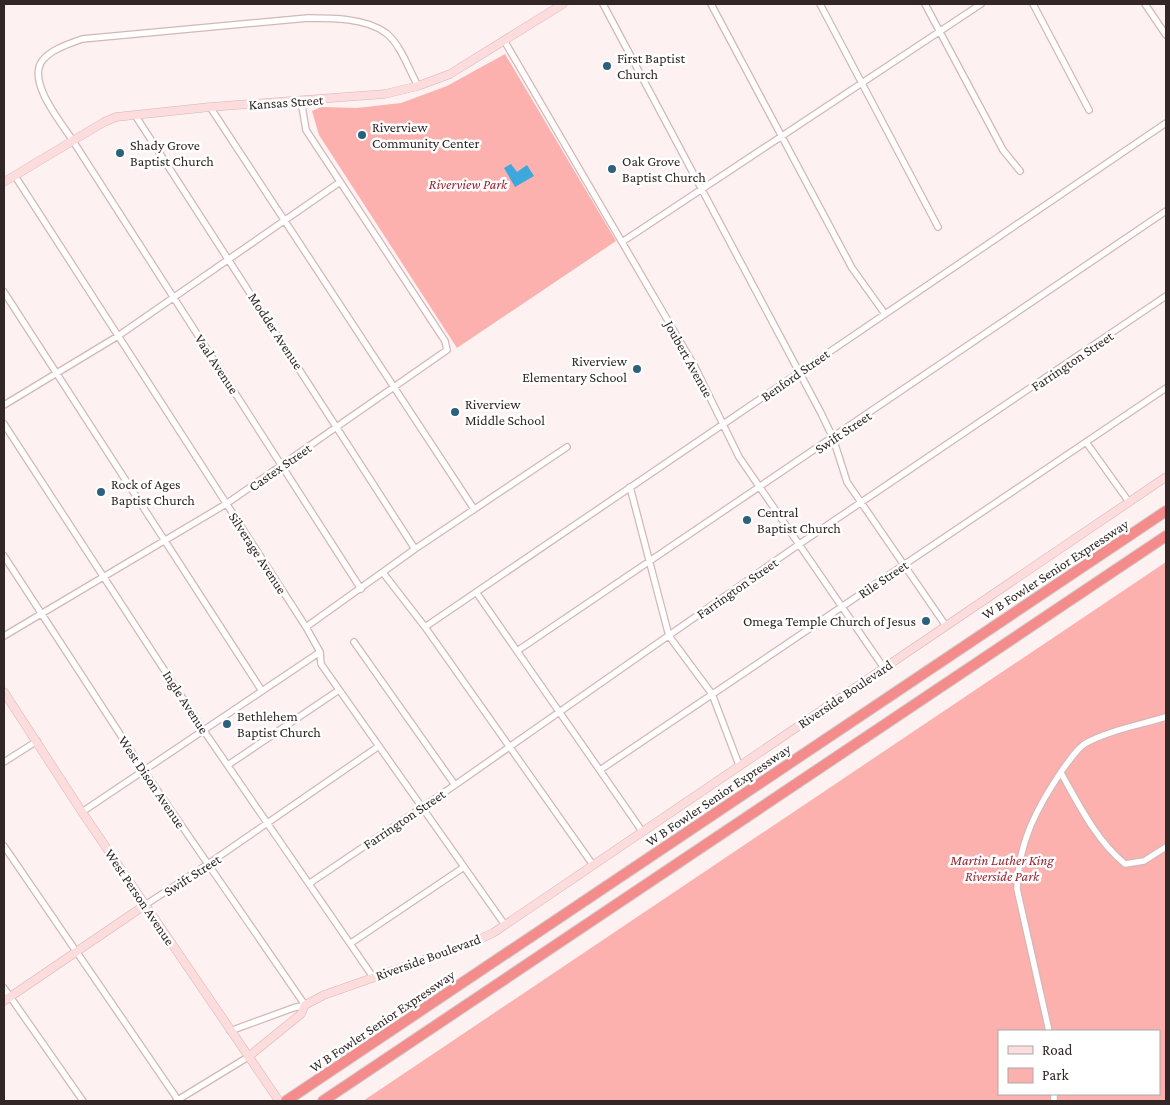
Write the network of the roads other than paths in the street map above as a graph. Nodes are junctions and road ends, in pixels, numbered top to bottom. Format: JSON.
{"nodes":[{"id":1,"x":563,"y":4,"type":"edge"},
{"id":2,"x":603,"y":4,"type":"edge"},
{"id":3,"x":711,"y":4,"type":"edge"},
{"id":4,"x":820,"y":4,"type":"edge"},
{"id":5,"x":925,"y":4,"type":"edge"},
{"id":6,"x":981,"y":4,"type":"edge"},
{"id":7,"x":1033,"y":4,"type":"edge"},
{"id":8,"x":1146,"y":4,"type":"edge"},
{"id":9,"x":939,"y":30,"type":"junction"},
{"id":10,"x":1166,"y":35,"type":"edge"},
{"id":11,"x":505,"y":42,"type":"junction"},
{"id":12,"x":861,"y":83,"type":"junction"},
{"id":13,"x":418,"y":86,"type":"junction"},
{"id":14,"x":301,"y":100,"type":"junction"},
{"id":15,"x":210,"y":107,"type":"junction"},
{"id":16,"x":1089,"y":110,"type":"dead end"},
{"id":17,"x":135,"y":115,"type":"junction"},
{"id":18,"x":1166,"y":123,"type":"edge"},
{"id":19,"x":780,"y":137,"type":"junction"},
{"id":20,"x":72,"y":140,"type":"junction"},
{"id":21,"x":1020,"y":171,"type":"dead end"},
{"id":22,"x":15,"y":176,"type":"junction"},
{"id":23,"x":4,"y":182,"type":"edge"},
{"id":24,"x":340,"y":182,"type":"junction"},
{"id":25,"x":701,"y":190,"type":"junction"},
{"id":26,"x":1166,"y":211,"type":"edge"},
{"id":27,"x":285,"y":221,"type":"junction"},
{"id":28,"x":938,"y":227,"type":"dead end"},
{"id":29,"x":622,"y":242,"type":"junction"},
{"id":30,"x":230,"y":259,"type":"junction"},
{"id":31,"x":4,"y":292,"type":"edge"},
{"id":32,"x":1166,"y":296,"type":"edge"},
{"id":33,"x":174,"y":298,"type":"junction"},
{"id":34,"x":885,"y":314,"type":"junction"},
{"id":35,"x":118,"y":336,"type":"junction"},
{"id":36,"x":799,"y":372,"type":"junction"},
{"id":37,"x":56,"y":374,"type":"junction"},
{"id":38,"x":394,"y":388,"type":"junction"},
{"id":39,"x":1166,"y":388,"type":"edge"},
{"id":40,"x":4,"y":405,"type":"edge"},
{"id":41,"x":4,"y":424,"type":"edge"},
{"id":42,"x":723,"y":425,"type":"junction"},
{"id":43,"x":338,"y":427,"type":"junction"},
{"id":44,"x":833,"y":438,"type":"junction"},
{"id":45,"x":1086,"y":442,"type":"junction"},
{"id":46,"x":567,"y":447,"type":"dead end"},
{"id":47,"x":283,"y":465,"type":"junction"},
{"id":48,"x":1166,"y":477,"type":"edge"},
{"id":49,"x":630,"y":487,"type":"junction"},
{"id":50,"x":760,"y":488,"type":"junction"},
{"id":51,"x":1129,"y":502,"type":"junction"},
{"id":52,"x":226,"y":504,"type":"junction"},
{"id":53,"x":861,"y":504,"type":"junction"},
{"id":54,"x":474,"y":509,"type":"junction"},
{"id":55,"x":1166,"y":511,"type":"edge"},
{"id":56,"x":1166,"y":536,"type":"edge"},
{"id":57,"x":165,"y":542,"type":"junction"},
{"id":58,"x":798,"y":545,"type":"junction"},
{"id":59,"x":415,"y":549,"type":"junction"},
{"id":60,"x":4,"y":556,"type":"edge"},
{"id":61,"x":650,"y":562,"type":"junction"},
{"id":62,"x":904,"y":565,"type":"junction"},
{"id":63,"x":384,"y":574,"type":"junction"},
{"id":64,"x":104,"y":577,"type":"junction"},
{"id":65,"x":361,"y":589,"type":"junction"},
{"id":66,"x":476,"y":592,"type":"junction"},
{"id":67,"x":842,"y":606,"type":"junction"},
{"id":68,"x":41,"y":614,"type":"junction"},
{"id":69,"x":946,"y":626,"type":"junction"},
{"id":70,"x":306,"y":627,"type":"junction"},
{"id":71,"x":425,"y":627,"type":"junction"},
{"id":72,"x":4,"y":636,"type":"edge"},
{"id":73,"x":669,"y":636,"type":"junction"},
{"id":74,"x":354,"y":642,"type":"dead end"},
{"id":75,"x":517,"y":651,"type":"junction"},
{"id":76,"x":320,"y":652,"type":"junction"},
{"id":77,"x":884,"y":668,"type":"junction"},
{"id":78,"x":339,"y":690,"type":"junction"},
{"id":79,"x":262,"y":691,"type":"junction"},
{"id":80,"x":4,"y":692,"type":"edge"},
{"id":81,"x":712,"y":694,"type":"junction"},
{"id":82,"x":559,"y":712,"type":"junction"},
{"id":83,"x":1166,"y":717,"type":"edge"},
{"id":84,"x":204,"y":730,"type":"junction"},
{"id":85,"x":37,"y":741,"type":"junction"},
{"id":86,"x":379,"y":746,"type":"junction"},
{"id":87,"x":509,"y":748,"type":"junction"},
{"id":88,"x":4,"y":762,"type":"edge"},
{"id":89,"x":228,"y":765,"type":"junction"},
{"id":90,"x":739,"y":766,"type":"junction"},
{"id":91,"x":144,"y":770,"type":"junction"},
{"id":92,"x":600,"y":770,"type":"junction"},
{"id":93,"x":1061,"y":773,"type":"junction"},
{"id":94,"x":455,"y":785,"type":"junction"},
{"id":95,"x":422,"y":808,"type":"junction"},
{"id":96,"x":82,"y":812,"type":"junction"},
{"id":97,"x":268,"y":822,"type":"junction"},
{"id":98,"x":642,"y":831,"type":"junction"},
{"id":99,"x":4,"y":846,"type":"edge"},
{"id":100,"x":1166,"y":847,"type":"edge"},
{"id":101,"x":208,"y":864,"type":"junction"},
{"id":102,"x":593,"y":865,"type":"junction"},
{"id":103,"x":464,"y":866,"type":"junction"},
{"id":104,"x":310,"y":883,"type":"junction"},
{"id":105,"x":145,"y":905,"type":"junction"},
{"id":106,"x":505,"y":925,"type":"junction"},
{"id":107,"x":351,"y":943,"type":"junction"},
{"id":108,"x":76,"y":952,"type":"junction"},
{"id":109,"x":373,"y":977,"type":"junction"},
{"id":110,"x":4,"y":988,"type":"edge"},
{"id":111,"x":7,"y":999,"type":"edge"},
{"id":112,"x":305,"y":1005,"type":"junction"},
{"id":113,"x":230,"y":1030,"type":"junction"},
{"id":114,"x":1049,"y":1030,"type":"edge"},
{"id":115,"x":248,"y":1057,"type":"junction"},
{"id":116,"x":83,"y":1101,"type":"edge"},
{"id":117,"x":177,"y":1101,"type":"edge"},
{"id":118,"x":279,"y":1101,"type":"edge"},
{"id":119,"x":286,"y":1101,"type":"edge"},
{"id":120,"x":323,"y":1101,"type":"edge"}],
"edges":[{"from":1,"to":11,"type":"street","name":"Kansas Street"},
{"from":2,"to":25,"type":"street"},
{"from":3,"to":19,"type":"street"},
{"from":4,"to":12,"type":"street"},
{"from":5,"to":9,"type":"street"},
{"from":6,"to":9,"type":"street"},
{"from":7,"to":16,"type":"street"},
{"from":8,"to":10,"type":"street"},
{"from":9,"to":12,"type":"street"},
{"from":9,"to":21,"type":"street"},
{"from":11,"to":13,"type":"street","name":"Kansas Street"},
{"from":11,"to":29,"type":"street","name":"Joubert Avenue"},
{"from":12,"to":19,"type":"street"},
{"from":12,"to":28,"type":"street"},
{"from":13,"to":14,"type":"street","name":"Kansas Street"},
{"from":13,"to":20,"type":"street","name":"Vaal Avenue"},
{"from":14,"to":15,"type":"street","name":"Kansas Street"},
{"from":14,"to":24,"type":"street"},
{"from":15,"to":17,"type":"street","name":"Kansas Street"},
{"from":15,"to":27,"type":"street"},
{"from":17,"to":20,"type":"street","name":"Kansas Street"},
{"from":17,"to":30,"type":"street","name":"Modder Avenue"},
{"from":18,"to":34,"type":"street","name":"Benford Street"},
{"from":19,"to":25,"type":"street"},
{"from":19,"to":34,"type":"street"},
{"from":20,"to":22,"type":"street","name":"Kansas Street"},
{"from":20,"to":33,"type":"street","name":"Vaal Avenue"},
{"from":22,"to":23,"type":"street","name":"Kansas Street"},
{"from":22,"to":35,"type":"street","name":"Silverage Avenue"},
{"from":24,"to":27,"type":"street"},
{"from":24,"to":38,"type":"street","name":"Castex Street"},
{"from":25,"to":29,"type":"street"},
{"from":25,"to":36,"type":"street"},
{"from":26,"to":44,"type":"street","name":"Swift Street"},
{"from":27,"to":30,"type":"street"},
{"from":27,"to":38,"type":"street"},
{"from":29,"to":42,"type":"street","name":"Joubert Avenue"},
{"from":30,"to":33,"type":"street"},
{"from":30,"to":43,"type":"street","name":"Modder Avenue"},
{"from":31,"to":37,"type":"street"},
{"from":32,"to":53,"type":"street","name":"Farrington Street"},
{"from":33,"to":35,"type":"street"},
{"from":33,"to":47,"type":"street","name":"Vaal Avenue"},
{"from":34,"to":36,"type":"street","name":"Benford Street"},
{"from":35,"to":37,"type":"street"},
{"from":35,"to":52,"type":"street","name":"Silverage Avenue"},
{"from":36,"to":42,"type":"street","name":"Benford Street"},
{"from":36,"to":44,"type":"street"},
{"from":37,"to":40,"type":"street"},
{"from":37,"to":57,"type":"street"},
{"from":38,"to":43,"type":"street","name":"Castex Street"},
{"from":38,"to":54,"type":"street"},
{"from":39,"to":45,"type":"street","name":"Rile Street"},
{"from":41,"to":64,"type":"street","name":"Ingle Avenue"},
{"from":42,"to":49,"type":"street","name":"Benford Street"},
{"from":42,"to":50,"type":"street","name":"Joubert Avenue"},
{"from":43,"to":47,"type":"street","name":"Castex Street"},
{"from":43,"to":59,"type":"street","name":"Modder Avenue"},
{"from":44,"to":50,"type":"street","name":"Swift Street"},
{"from":44,"to":53,"type":"street"},
{"from":45,"to":51,"type":"street"},
{"from":45,"to":62,"type":"street","name":"Rile Street"},
{"from":46,"to":54,"type":"street"},
{"from":47,"to":52,"type":"street","name":"Castex Street"},
{"from":47,"to":65,"type":"street","name":"Vaal Avenue"},
{"from":48,"to":51,"type":"street","name":"Riverside Boulevard"},
{"from":49,"to":61,"type":"street"},
{"from":49,"to":66,"type":"street","name":"Benford Street"},
{"from":50,"to":58,"type":"street","name":"Joubert Avenue"},
{"from":50,"to":61,"type":"street","name":"Swift Street"},
{"from":51,"to":69,"type":"street","name":"Riverside Boulevard"},
{"from":52,"to":57,"type":"street","name":"Castex Street"},
{"from":52,"to":70,"type":"street","name":"Silverage Avenue"},
{"from":53,"to":58,"type":"street","name":"Farrington Street"},
{"from":53,"to":62,"type":"street"},
{"from":54,"to":59,"type":"street"},
{"from":55,"to":119,"type":"highway","name":"W B Fowler Senior Expressway"},
{"from":56,"to":120,"type":"highway"},
{"from":57,"to":64,"type":"street","name":"Castex Street"},
{"from":57,"to":79,"type":"street"},
{"from":58,"to":67,"type":"street","name":"Joubert Avenue"},
{"from":58,"to":73,"type":"street","name":"Farrington Street"},
{"from":59,"to":63,"type":"street"},
{"from":60,"to":68,"type":"street","name":"West Dison Avenue"},
{"from":61,"to":73,"type":"street"},
{"from":61,"to":75,"type":"street","name":"Swift Street"},
{"from":62,"to":67,"type":"street","name":"Rile Street"},
{"from":62,"to":69,"type":"street"},
{"from":63,"to":65,"type":"street"},
{"from":63,"to":71,"type":"street"},
{"from":64,"to":68,"type":"street","name":"Castex Street"},
{"from":64,"to":84,"type":"street","name":"Ingle Avenue"},
{"from":65,"to":70,"type":"street"},
{"from":66,"to":71,"type":"street","name":"Benford Street"},
{"from":66,"to":75,"type":"street"},
{"from":67,"to":77,"type":"street","name":"Joubert Avenue"},
{"from":67,"to":81,"type":"street","name":"Rile Street"},
{"from":68,"to":72,"type":"street","name":"Castex Street"},
{"from":68,"to":91,"type":"street","name":"West Dison Avenue"},
{"from":69,"to":77,"type":"street","name":"Riverside Boulevard"},
{"from":70,"to":76,"type":"street","name":"Silverage Avenue"},
{"from":71,"to":87,"type":"street"},
{"from":73,"to":81,"type":"street"},
{"from":73,"to":82,"type":"street","name":"Farrington Street"},
{"from":74,"to":94,"type":"street"},
{"from":75,"to":82,"type":"street"},
{"from":76,"to":78,"type":"street","name":"Silverage Avenue"},
{"from":76,"to":79,"type":"street"},
{"from":77,"to":90,"type":"street","name":"Riverside Boulevard"},
{"from":78,"to":86,"type":"street","name":"Silverage Avenue"},
{"from":78,"to":89,"type":"street"},
{"from":79,"to":84,"type":"street"},
{"from":80,"to":85,"type":"street","name":"West Person Avenue"},
{"from":81,"to":90,"type":"street"},
{"from":81,"to":92,"type":"street","name":"Rile Street"},
{"from":82,"to":87,"type":"street","name":"Farrington Street"},
{"from":82,"to":92,"type":"street"},
{"from":83,"to":93,"type":"street"},
{"from":84,"to":89,"type":"street","name":"Ingle Avenue"},
{"from":84,"to":91,"type":"street"},
{"from":85,"to":88,"type":"street"},
{"from":85,"to":96,"type":"street","name":"West Person Avenue"},
{"from":86,"to":95,"type":"street","name":"Silverage Avenue"},
{"from":86,"to":97,"type":"street","name":"Swift Street"},
{"from":87,"to":94,"type":"street","name":"Farrington Street"},
{"from":87,"to":102,"type":"street"},
{"from":89,"to":97,"type":"street","name":"Ingle Avenue"},
{"from":90,"to":98,"type":"street","name":"Riverside Boulevard"},
{"from":91,"to":96,"type":"street"},
{"from":91,"to":101,"type":"street","name":"West Dison Avenue"},
{"from":92,"to":98,"type":"street"},
{"from":93,"to":100,"type":"street"},
{"from":93,"to":114,"type":"street"},
{"from":94,"to":95,"type":"street","name":"Farrington Street"},
{"from":95,"to":103,"type":"street","name":"Silverage Avenue"},
{"from":95,"to":104,"type":"street","name":"Farrington Street"},
{"from":96,"to":105,"type":"street","name":"West Person Avenue"},
{"from":97,"to":101,"type":"street","name":"Swift Street"},
{"from":97,"to":104,"type":"street","name":"Ingle Avenue"},
{"from":98,"to":102,"type":"street","name":"Riverside Boulevard"},
{"from":99,"to":108,"type":"street"},
{"from":101,"to":105,"type":"street","name":"Swift Street"},
{"from":101,"to":112,"type":"street","name":"West Dison Avenue"},
{"from":102,"to":106,"type":"street","name":"Riverside Boulevard"},
{"from":103,"to":106,"type":"street","name":"Silverage Avenue"},
{"from":103,"to":107,"type":"street"},
{"from":104,"to":107,"type":"street","name":"Ingle Avenue"},
{"from":105,"to":108,"type":"street","name":"Swift Street"},
{"from":105,"to":113,"type":"street","name":"West Person Avenue"},
{"from":106,"to":109,"type":"street","name":"Riverside Boulevard"},
{"from":107,"to":109,"type":"street","name":"Ingle Avenue"},
{"from":108,"to":111,"type":"street","name":"Swift Street"},
{"from":108,"to":117,"type":"street"},
{"from":109,"to":112,"type":"street","name":"Riverside Boulevard"},
{"from":110,"to":111,"type":"street"},
{"from":111,"to":116,"type":"street"},
{"from":112,"to":113,"type":"street","name":"Riverside Boulevard"},
{"from":112,"to":115,"type":"street","name":"Riverside Boulevard"},
{"from":113,"to":115,"type":"street","name":"West Person Avenue"},
{"from":115,"to":117,"type":"street","name":"Riverside Boulevard"},
{"from":115,"to":118,"type":"street","name":"West Person Avenue"}]}
